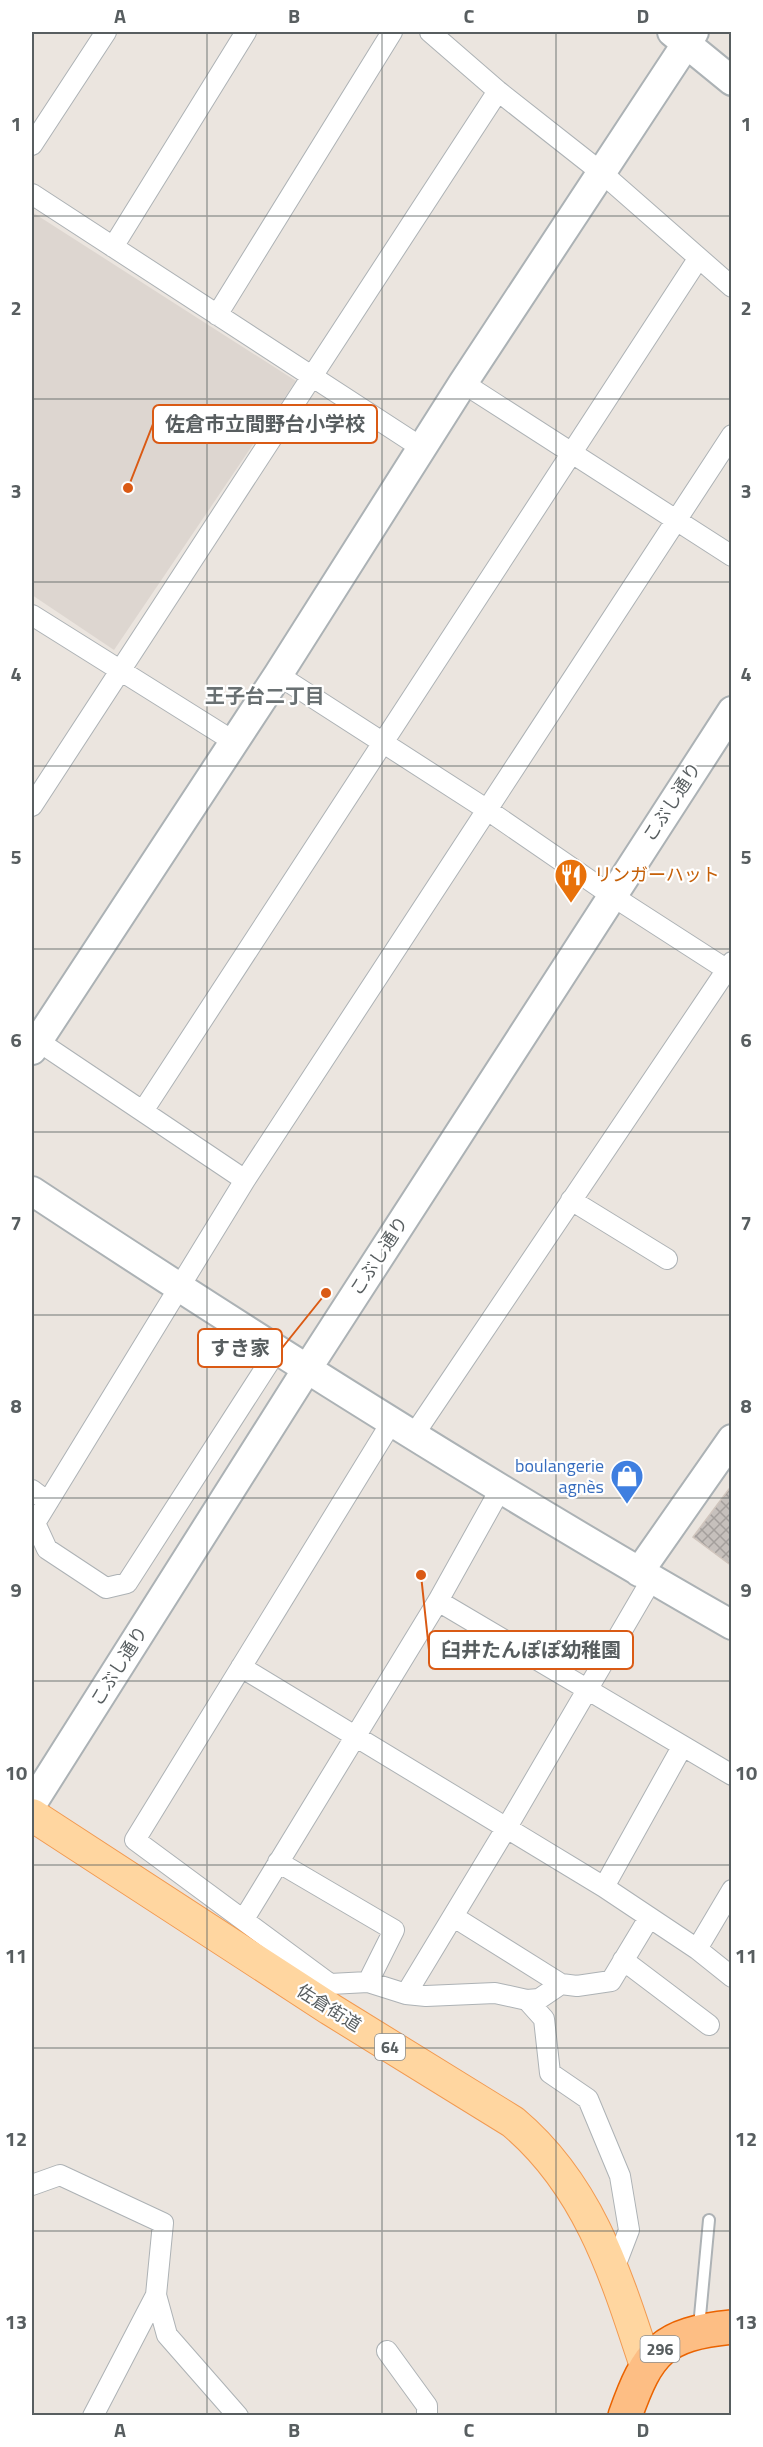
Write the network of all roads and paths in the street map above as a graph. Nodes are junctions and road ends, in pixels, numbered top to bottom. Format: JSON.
{"nodes":[{"id":1,"x":106,"y":32,"type":"edge"},
{"id":2,"x":246,"y":32,"type":"edge"},
{"id":3,"x":392,"y":32,"type":"edge"},
{"id":4,"x":430,"y":32,"type":"edge"},
{"id":5,"x":684,"y":35,"type":"edge"},
{"id":6,"x":732,"y":81,"type":"edge"},
{"id":7,"x":498,"y":91,"type":"junction"},
{"id":8,"x":32,"y":144,"type":"edge"},
{"id":9,"x":602,"y":173,"type":"junction"},
{"id":10,"x":32,"y":194,"type":"edge"},
{"id":11,"x":113,"y":247,"type":"junction"},
{"id":12,"x":698,"y":259,"type":"junction"},
{"id":13,"x":732,"y":287,"type":"edge"},
{"id":14,"x":218,"y":315,"type":"junction"},
{"id":15,"x":312,"y":378,"type":"junction"},
{"id":16,"x":464,"y":383,"type":"junction"},
{"id":17,"x":732,"y":435,"type":"edge"},
{"id":18,"x":422,"y":448,"type":"junction"},
{"id":19,"x":572,"y":452,"type":"junction"},
{"id":20,"x":676,"y":520,"type":"junction"},
{"id":21,"x":732,"y":556,"type":"edge"},
{"id":22,"x":32,"y":615,"type":"edge"},
{"id":23,"x":119,"y":671,"type":"junction"},
{"id":24,"x":278,"y":675,"type":"junction"},
{"id":25,"x":732,"y":711,"type":"edge"},
{"id":26,"x":233,"y":741,"type":"junction"},
{"id":27,"x":381,"y":742,"type":"junction"},
{"id":28,"x":32,"y":806,"type":"edge"},
{"id":29,"x":486,"y":809,"type":"junction"},
{"id":30,"x":611,"y":895,"type":"junction"},
{"id":31,"x":730,"y":968,"type":"edge"},
{"id":32,"x":34,"y":1043,"type":"edge"},
{"id":33,"x":142,"y":1111,"type":"junction"},
{"id":34,"x":245,"y":1180,"type":"junction"},
{"id":35,"x":32,"y":1191,"type":"edge"},
{"id":36,"x":571,"y":1200,"type":"junction"},
{"id":37,"x":667,"y":1259,"type":"dead end"},
{"id":38,"x":178,"y":1287,"type":"junction"},
{"id":39,"x":277,"y":1350,"type":"junction"},
{"id":40,"x":307,"y":1369,"type":"junction"},
{"id":41,"x":402,"y":1429,"type":"junction"},
{"id":42,"x":732,"y":1439,"type":"edge"},
{"id":43,"x":501,"y":1488,"type":"junction"},
{"id":44,"x":32,"y":1490,"type":"edge"},
{"id":45,"x":48,"y":1502,"type":"junction"},
{"id":46,"x":646,"y":1576,"type":"junction"},
{"id":47,"x":438,"y":1601,"type":"junction"},
{"id":48,"x":732,"y":1625,"type":"edge"},
{"id":49,"x":241,"y":1667,"type":"junction"},
{"id":50,"x":588,"y":1691,"type":"junction"},
{"id":51,"x":354,"y":1737,"type":"junction"},
{"id":52,"x":682,"y":1747,"type":"junction"},
{"id":53,"x":732,"y":1775,"type":"edge"},
{"id":54,"x":32,"y":1804,"type":"edge"},
{"id":55,"x":32,"y":1815,"type":"edge"},
{"id":56,"x":507,"y":1827,"type":"junction"},
{"id":57,"x":278,"y":1862,"type":"junction"},
{"id":58,"x":604,"y":1887,"type":"junction"},
{"id":59,"x":732,"y":1890,"type":"edge"},
{"id":60,"x":454,"y":1917,"type":"junction"},
{"id":61,"x":649,"y":1918,"type":"junction"},
{"id":62,"x":244,"y":1919,"type":"junction"},
{"id":63,"x":697,"y":1949,"type":"junction"},
{"id":64,"x":623,"y":1960,"type":"junction"},
{"id":65,"x":732,"y":1977,"type":"edge"},
{"id":66,"x":369,"y":1982,"type":"junction"},
{"id":67,"x":561,"y":1984,"type":"junction"},
{"id":68,"x":406,"y":1994,"type":"junction"},
{"id":69,"x":527,"y":2000,"type":"junction"},
{"id":70,"x":709,"y":2025,"type":"dead end"},
{"id":71,"x":32,"y":2185,"type":"edge"},
{"id":72,"x":709,"y":2220,"type":"dead end"},
{"id":73,"x":614,"y":2270,"type":"junction"},
{"id":74,"x":156,"y":2295,"type":"junction"},
{"id":75,"x":732,"y":2327,"type":"edge"},
{"id":76,"x":699,"y":2330,"type":"junction"},
{"id":77,"x":387,"y":2351,"type":"dead end"},
{"id":78,"x":646,"y":2366,"type":"junction"},
{"id":79,"x":93,"y":2415,"type":"edge"},
{"id":80,"x":238,"y":2415,"type":"edge"},
{"id":81,"x":427,"y":2415,"type":"edge"},
{"id":82,"x":625,"y":2415,"type":"edge"}],
"edges":[{"from":1,"to":8,"type":"street"},
{"from":2,"to":11,"type":"street"},
{"from":3,"to":14,"type":"street"},
{"from":4,"to":7,"type":"street"},
{"from":5,"to":6,"type":"street"},
{"from":5,"to":9,"type":"street"},
{"from":7,"to":9,"type":"street"},
{"from":7,"to":15,"type":"street"},
{"from":9,"to":12,"type":"street"},
{"from":9,"to":16,"type":"street"},
{"from":10,"to":11,"type":"street"},
{"from":11,"to":14,"type":"street"},
{"from":12,"to":13,"type":"street"},
{"from":12,"to":19,"type":"street"},
{"from":14,"to":15,"type":"street"},
{"from":15,"to":18,"type":"street"},
{"from":15,"to":23,"type":"street"},
{"from":16,"to":18,"type":"street"},
{"from":16,"to":19,"type":"street"},
{"from":17,"to":20,"type":"street"},
{"from":18,"to":24,"type":"street"},
{"from":19,"to":20,"type":"street"},
{"from":19,"to":27,"type":"street"},
{"from":20,"to":21,"type":"street"},
{"from":20,"to":29,"type":"street"},
{"from":22,"to":23,"type":"street"},
{"from":23,"to":26,"type":"street"},
{"from":23,"to":28,"type":"street"},
{"from":24,"to":26,"type":"street"},
{"from":24,"to":27,"type":"street"},
{"from":25,"to":30,"type":"street","name":"こぶし通り"},
{"from":26,"to":32,"type":"street"},
{"from":27,"to":29,"type":"street"},
{"from":27,"to":33,"type":"street"},
{"from":29,"to":30,"type":"street"},
{"from":29,"to":34,"type":"street"},
{"from":30,"to":31,"type":"street"},
{"from":30,"to":40,"type":"street","name":"こぶし通り"},
{"from":31,"to":36,"type":"street"},
{"from":32,"to":33,"type":"street"},
{"from":33,"to":34,"type":"street"},
{"from":34,"to":38,"type":"street"},
{"from":35,"to":38,"type":"street"},
{"from":36,"to":37,"type":"street"},
{"from":36,"to":41,"type":"street"},
{"from":38,"to":39,"type":"street"},
{"from":38,"to":45,"type":"street"},
{"from":39,"to":40,"type":"street"},
{"from":39,"to":45,"type":"street"},
{"from":40,"to":41,"type":"street"},
{"from":40,"to":54,"type":"street","name":"こぶし通り"},
{"from":41,"to":43,"type":"street"},
{"from":41,"to":49,"type":"street"},
{"from":42,"to":46,"type":"street"},
{"from":43,"to":46,"type":"street"},
{"from":43,"to":47,"type":"street"},
{"from":44,"to":45,"type":"street"},
{"from":46,"to":48,"type":"street"},
{"from":46,"to":50,"type":"street"},
{"from":47,"to":50,"type":"street"},
{"from":47,"to":51,"type":"street"},
{"from":49,"to":51,"type":"street"},
{"from":49,"to":62,"type":"street"},
{"from":50,"to":52,"type":"street"},
{"from":50,"to":56,"type":"street"},
{"from":51,"to":56,"type":"street"},
{"from":51,"to":57,"type":"street"},
{"from":52,"to":53,"type":"street"},
{"from":52,"to":58,"type":"street"},
{"from":55,"to":73,"type":"main road","name":"佐倉街道","number":"64"},
{"from":56,"to":58,"type":"street"},
{"from":56,"to":60,"type":"street"},
{"from":57,"to":62,"type":"street"},
{"from":57,"to":66,"type":"street"},
{"from":58,"to":61,"type":"street"},
{"from":59,"to":63,"type":"street"},
{"from":60,"to":67,"type":"street"},
{"from":60,"to":68,"type":"street"},
{"from":61,"to":63,"type":"street"},
{"from":61,"to":64,"type":"street"},
{"from":62,"to":66,"type":"street"},
{"from":63,"to":65,"type":"street"},
{"from":64,"to":67,"type":"street"},
{"from":64,"to":70,"type":"street"},
{"from":66,"to":68,"type":"street"},
{"from":67,"to":69,"type":"street"},
{"from":68,"to":69,"type":"street"},
{"from":69,"to":73,"type":"street"},
{"from":71,"to":74,"type":"street"},
{"from":72,"to":76,"type":"lane"},
{"from":73,"to":78,"type":"main road","name":"佐倉街道","number":"64"},
{"from":74,"to":79,"type":"street"},
{"from":74,"to":80,"type":"street"},
{"from":75,"to":76,"type":"highway","number":"296"},
{"from":76,"to":78,"type":"highway","number":"296"},
{"from":77,"to":81,"type":"street"},
{"from":78,"to":82,"type":"highway","number":"296"}]}
